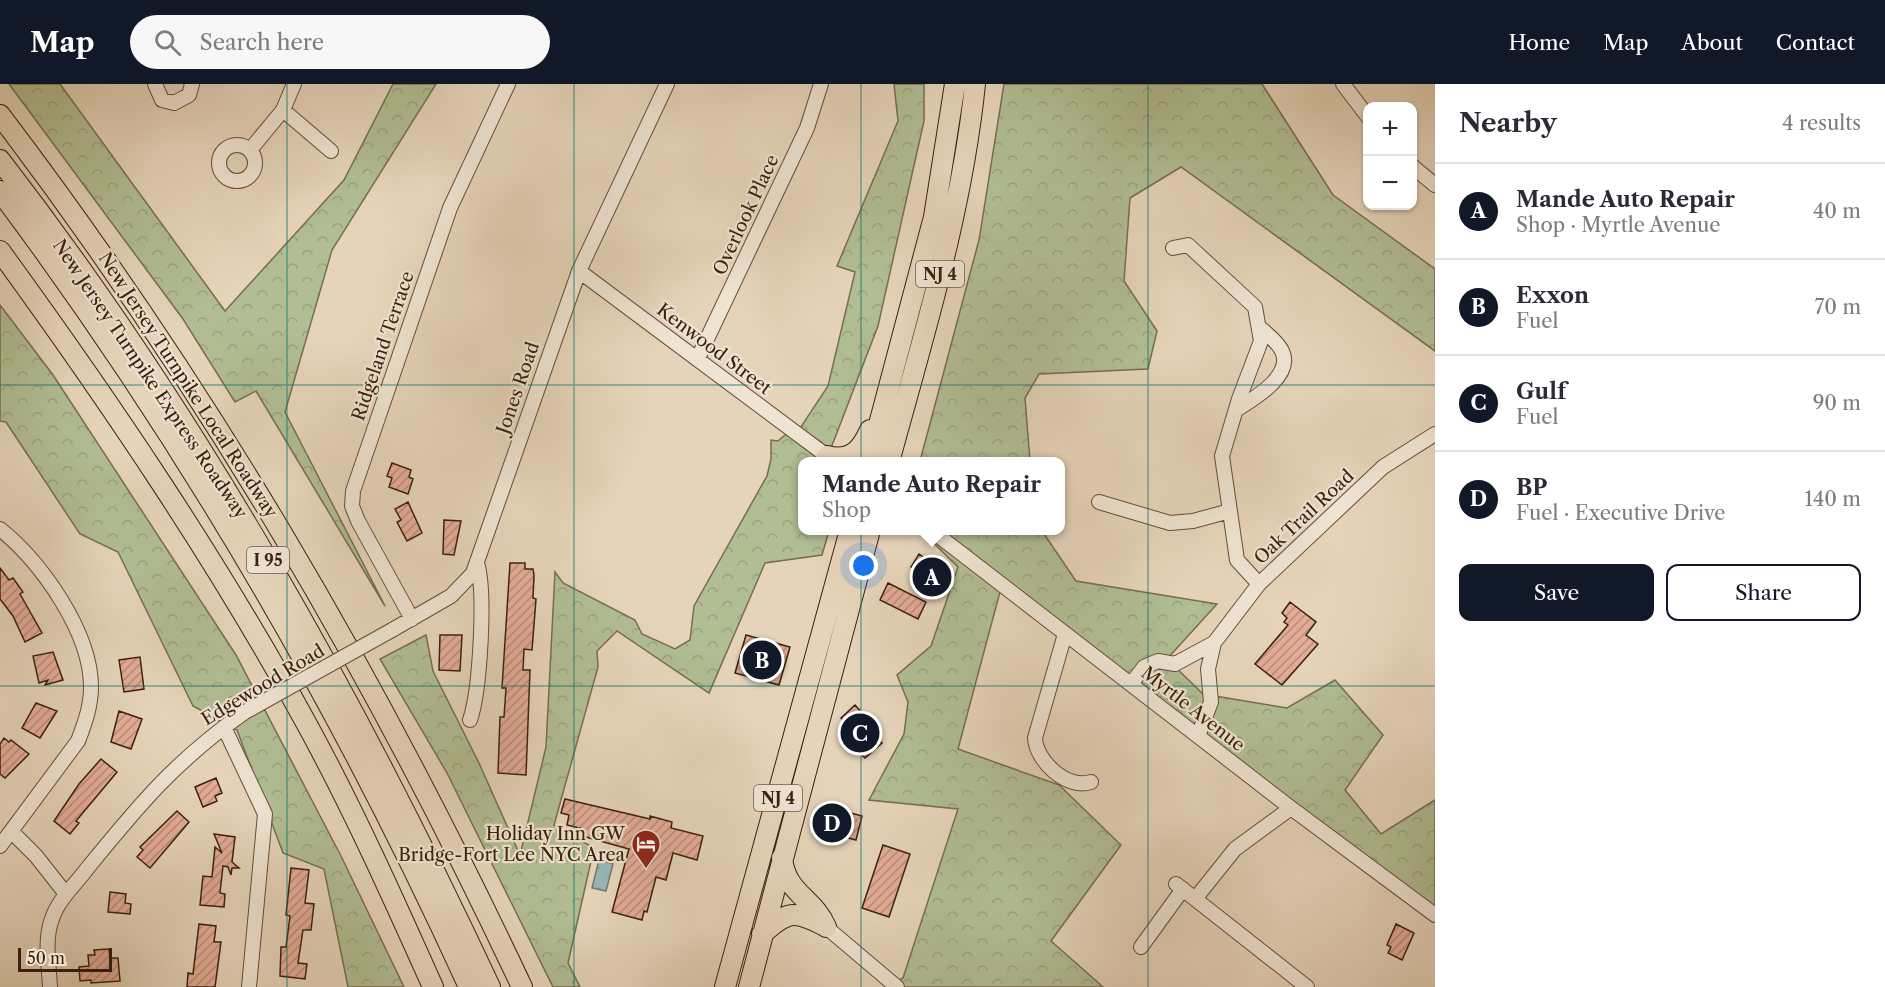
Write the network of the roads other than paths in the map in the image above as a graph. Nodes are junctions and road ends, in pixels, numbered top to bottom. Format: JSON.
{"nodes":[{"id":1,"x":155,"y":84,"type":"edge"},
{"id":2,"x":192,"y":84,"type":"edge"},
{"id":3,"x":294,"y":84,"type":"edge"},
{"id":4,"x":508,"y":84,"type":"edge"},
{"id":5,"x":667,"y":84,"type":"edge"},
{"id":6,"x":821,"y":84,"type":"edge"},
{"id":7,"x":941,"y":84,"type":"edge"},
{"id":8,"x":956,"y":84,"type":"edge"},
{"id":9,"x":975,"y":84,"type":"edge"},
{"id":10,"x":1343,"y":84,"type":"edge"},
{"id":11,"x":283,"y":110,"type":"junction"},
{"id":12,"x":1363,"y":110,"type":"edge"},
{"id":13,"x":0,"y":115,"type":"edge"},
{"id":14,"x":250,"y":150,"type":"dead end"},
{"id":15,"x":331,"y":151,"type":"dead end"},
{"id":16,"x":0,"y":160,"type":"edge"},
{"id":17,"x":1417,"y":169,"type":"edge"},
{"id":18,"x":943,"y":172,"type":"junction"},
{"id":19,"x":1435,"y":185,"type":"edge"},
{"id":20,"x":0,"y":191,"type":"edge"},
{"id":21,"x":1173,"y":248,"type":"dead end"},
{"id":22,"x":0,"y":251,"type":"edge"},
{"id":23,"x":579,"y":271,"type":"junction"},
{"id":24,"x":1258,"y":327,"type":"junction"},
{"id":25,"x":698,"y":358,"type":"junction"},
{"id":26,"x":893,"y":373,"type":"junction"},
{"id":27,"x":911,"y":382,"type":"junction"},
{"id":28,"x":1236,"y":410,"type":"junction"},
{"id":29,"x":1435,"y":434,"type":"edge"},
{"id":30,"x":827,"y":457,"type":"edge"},
{"id":31,"x":843,"y":457,"type":"edge"},
{"id":32,"x":870,"y":457,"type":"edge"},
{"id":33,"x":890,"y":457,"type":"edge"},
{"id":34,"x":903,"y":457,"type":"edge"},
{"id":35,"x":1099,"y":502,"type":"dead end"},
{"id":36,"x":1230,"y":510,"type":"junction"},
{"id":37,"x":0,"y":529,"type":"edge"},
{"id":38,"x":840,"y":535,"type":"edge"},
{"id":39,"x":849,"y":535,"type":"edge"},
{"id":40,"x":936,"y":535,"type":"edge"},
{"id":41,"x":868,"y":540,"type":"edge"},
{"id":42,"x":477,"y":563,"type":"junction"},
{"id":43,"x":1259,"y":584,"type":"junction"},
{"id":44,"x":832,"y":596,"type":"junction"},
{"id":45,"x":412,"y":619,"type":"junction"},
{"id":46,"x":1065,"y":634,"type":"junction"},
{"id":47,"x":1214,"y":643,"type":"junction"},
{"id":48,"x":1131,"y":684,"type":"junction"},
{"id":49,"x":470,"y":720,"type":"dead end"},
{"id":50,"x":224,"y":727,"type":"junction"},
{"id":51,"x":1198,"y":736,"type":"junction"},
{"id":52,"x":1091,"y":782,"type":"dead end"},
{"id":53,"x":1291,"y":808,"type":"junction"},
{"id":54,"x":11,"y":831,"type":"junction"},
{"id":55,"x":0,"y":846,"type":"edge"},
{"id":56,"x":782,"y":856,"type":"junction"},
{"id":57,"x":66,"y":894,"type":"junction"},
{"id":58,"x":1195,"y":899,"type":"junction"},
{"id":59,"x":1435,"y":915,"type":"edge"},
{"id":60,"x":826,"y":927,"type":"junction"},
{"id":61,"x":762,"y":934,"type":"junction"},
{"id":62,"x":1141,"y":946,"type":"dead end"},
{"id":63,"x":50,"y":987,"type":"edge"},
{"id":64,"x":249,"y":987,"type":"edge"},
{"id":65,"x":433,"y":987,"type":"edge"},
{"id":66,"x":469,"y":987,"type":"edge"},
{"id":67,"x":490,"y":987,"type":"edge"},
{"id":68,"x":522,"y":987,"type":"edge"},
{"id":69,"x":725,"y":987,"type":"edge"},
{"id":70,"x":749,"y":987,"type":"edge"},
{"id":71,"x":897,"y":987,"type":"edge"},
{"id":72,"x":1307,"y":987,"type":"edge"}],
"edges":[{"from":1,"to":2,"type":"street"},
{"from":3,"to":11,"type":"street"},
{"from":4,"to":45,"type":"street","name":"Ridgeland Terrace"},
{"from":5,"to":23,"type":"street","name":"Jones Road"},
{"from":6,"to":25,"type":"street","name":"Overlook Place"},
{"from":7,"to":18,"type":"highway"},
{"from":8,"to":18,"type":"highway","number":"NJ 4"},
{"from":9,"to":27,"type":"highway","number":"NJ 4"},
{"from":10,"to":12,"type":"street"},
{"from":11,"to":14,"type":"street"},
{"from":11,"to":15,"type":"street"},
{"from":13,"to":68,"type":"highway","name":"New Jersey Turnpike Local Roadway","number":"I 95"},
{"from":16,"to":67,"type":"highway","name":"New Jersey Turnpike Express Roadway","number":"I 95"},
{"from":17,"to":19,"type":"street"},
{"from":18,"to":26,"type":"highway","number":"NJ 4"},
{"from":20,"to":66,"type":"highway","name":"New Jersey Turnpike Express Roadway","number":"I 95"},
{"from":21,"to":24,"type":"street"},
{"from":22,"to":65,"type":"highway","number":"I 95"},
{"from":23,"to":25,"type":"street","name":"Kenwood Street"},
{"from":23,"to":42,"type":"street","name":"Jones Road"},
{"from":24,"to":28,"type":"street"},
{"from":24,"to":28,"type":"street"},
{"from":25,"to":30,"type":"street","name":"Kenwood Street"},
{"from":26,"to":31,"type":"highway"},
{"from":26,"to":32,"type":"highway","number":"NJ 4"},
{"from":27,"to":33,"type":"highway","number":"NJ 4"},
{"from":27,"to":34,"type":"highway"},
{"from":28,"to":36,"type":"street"},
{"from":29,"to":43,"type":"street","name":"Oak Trail Road"},
{"from":35,"to":36,"type":"street"},
{"from":36,"to":43,"type":"street"},
{"from":37,"to":54,"type":"street"},
{"from":38,"to":44,"type":"highway"},
{"from":39,"to":44,"type":"highway","number":"NJ 4"},
{"from":40,"to":46,"type":"street","name":"Myrtle Avenue"},
{"from":41,"to":56,"type":"highway","number":"NJ 4"},
{"from":42,"to":45,"type":"street","name":"Edgewood Road"},
{"from":42,"to":49,"type":"street","name":"Jones Road"},
{"from":43,"to":47,"type":"street","name":"Oak Trail Road"},
{"from":44,"to":69,"type":"highway","number":"NJ 4"},
{"from":45,"to":50,"type":"street","name":"Edgewood Road","bridge":true},
{"from":46,"to":48,"type":"street","name":"Myrtle Avenue"},
{"from":46,"to":52,"type":"street"},
{"from":47,"to":48,"type":"street"},
{"from":47,"to":51,"type":"street"},
{"from":48,"to":51,"type":"street","name":"Myrtle Avenue"},
{"from":50,"to":57,"type":"street","name":"Edgewood Road"},
{"from":50,"to":64,"type":"street"},
{"from":51,"to":53,"type":"street","name":"Myrtle Avenue"},
{"from":53,"to":58,"type":"street"},
{"from":53,"to":59,"type":"street","name":"Myrtle Avenue"},
{"from":54,"to":55,"type":"street"},
{"from":54,"to":57,"type":"street"},
{"from":56,"to":60,"type":"highway"},
{"from":56,"to":61,"type":"highway","number":"NJ 4"},
{"from":57,"to":63,"type":"street","name":"Edgewood Road"},
{"from":58,"to":62,"type":"street"},
{"from":58,"to":72,"type":"street"},
{"from":60,"to":61,"type":"highway"},
{"from":60,"to":71,"type":"street"},
{"from":61,"to":70,"type":"highway","number":"NJ 4"}]}
